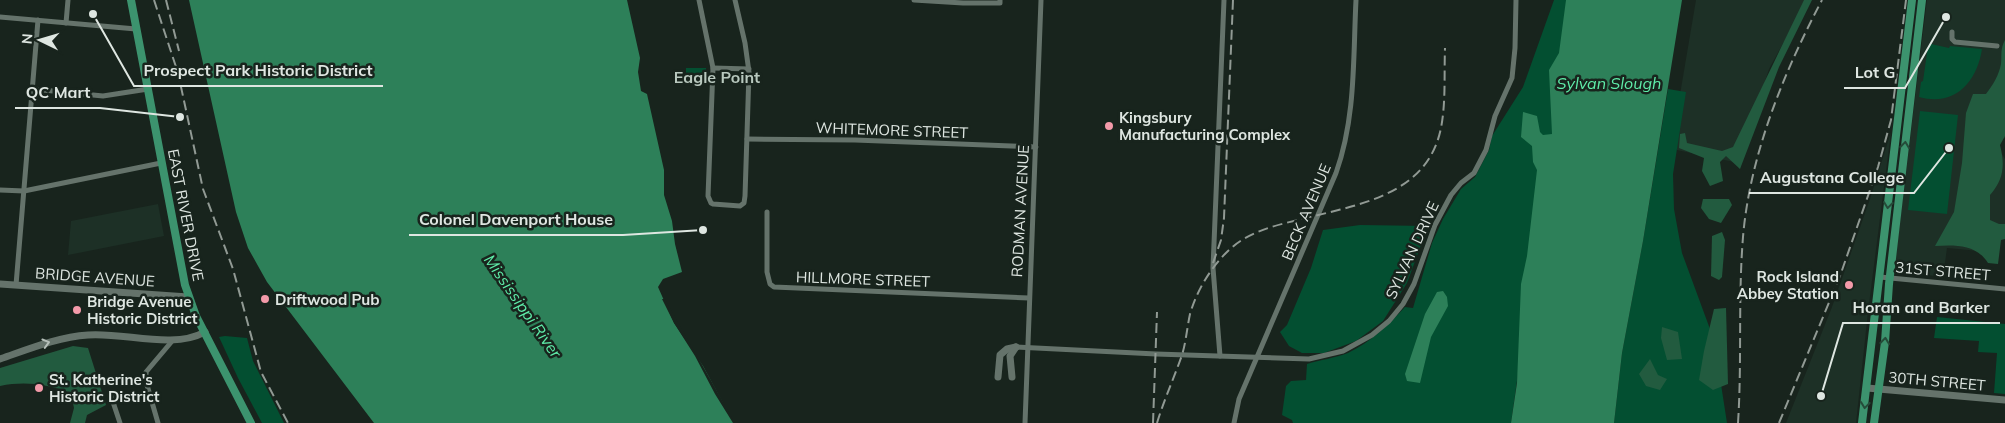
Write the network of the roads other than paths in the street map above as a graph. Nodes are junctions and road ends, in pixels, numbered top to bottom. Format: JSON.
{"nodes":[{"id":1,"x":68,"y":0,"type":"edge"},
{"id":2,"x":130,"y":0,"type":"edge"},
{"id":3,"x":699,"y":0,"type":"edge"},
{"id":4,"x":735,"y":0,"type":"edge"},
{"id":5,"x":914,"y":0,"type":"edge"},
{"id":6,"x":1000,"y":0,"type":"edge"},
{"id":7,"x":1040,"y":0,"type":"edge"},
{"id":8,"x":1224,"y":0,"type":"edge"},
{"id":9,"x":1356,"y":0,"type":"edge"},
{"id":10,"x":1516,"y":0,"type":"edge"},
{"id":11,"x":1912,"y":0,"type":"edge"},
{"id":12,"x":1922,"y":0,"type":"edge"},
{"id":13,"x":0,"y":17,"type":"edge"},
{"id":14,"x":38,"y":20,"type":"junction"},
{"id":15,"x":66,"y":22,"type":"junction"},
{"id":16,"x":136,"y":29,"type":"junction"},
{"id":17,"x":1952,"y":32,"type":"dead end"},
{"id":18,"x":1997,"y":46,"type":"dead end"},
{"id":19,"x":713,"y":68,"type":"junction"},
{"id":20,"x":749,"y":69,"type":"junction"},
{"id":21,"x":148,"y":89,"type":"junction"},
{"id":22,"x":33,"y":90,"type":"junction"},
{"id":23,"x":747,"y":139,"type":"junction"},
{"id":24,"x":1036,"y":147,"type":"junction"},
{"id":25,"x":161,"y":163,"type":"junction"},
{"id":26,"x":0,"y":190,"type":"edge"},
{"id":27,"x":24,"y":191,"type":"junction"},
{"id":28,"x":767,"y":212,"type":"dead end"},
{"id":29,"x":1880,"y":277,"type":"junction"},
{"id":30,"x":1889,"y":278,"type":"junction"},
{"id":31,"x":0,"y":284,"type":"edge"},
{"id":32,"x":16,"y":285,"type":"junction"},
{"id":33,"x":2005,"y":289,"type":"edge"},
{"id":34,"x":188,"y":297,"type":"junction"},
{"id":35,"x":1029,"y":298,"type":"junction"},
{"id":36,"x":205,"y":332,"type":"junction"},
{"id":37,"x":173,"y":340,"type":"junction"},
{"id":38,"x":1016,"y":347,"type":"junction"},
{"id":39,"x":1028,"y":349,"type":"junction"},
{"id":40,"x":1220,"y":356,"type":"junction"},
{"id":41,"x":1257,"y":358,"type":"junction"},
{"id":42,"x":0,"y":359,"type":"edge"},
{"id":43,"x":998,"y":377,"type":"dead end"},
{"id":44,"x":1012,"y":377,"type":"dead end"},
{"id":45,"x":1867,"y":388,"type":"junction"},
{"id":46,"x":1878,"y":389,"type":"junction"},
{"id":47,"x":110,"y":393,"type":"dead end"},
{"id":48,"x":2005,"y":400,"type":"edge"},
{"id":49,"x":120,"y":423,"type":"edge"},
{"id":50,"x":158,"y":423,"type":"edge"},
{"id":51,"x":251,"y":423,"type":"edge"},
{"id":52,"x":1024,"y":423,"type":"edge"},
{"id":53,"x":1234,"y":423,"type":"edge"},
{"id":54,"x":1862,"y":423,"type":"edge"},
{"id":55,"x":1874,"y":423,"type":"edge"}],
"edges":[{"from":1,"to":15,"type":"street"},
{"from":2,"to":16,"type":"main road","name":"EAST RIVER DRIVE"},
{"from":3,"to":19,"type":"street"},
{"from":4,"to":20,"type":"street"},
{"from":5,"to":6,"type":"street"},
{"from":7,"to":24,"type":"street","name":"RODMAN AVENUE"},
{"from":8,"to":40,"type":"street"},
{"from":9,"to":41,"type":"street","name":"BECK AVENUE"},
{"from":10,"to":41,"type":"street","name":"SYLVAN DRIVE"},
{"from":11,"to":29,"type":"main road","one_way":true},
{"from":30,"to":12,"type":"main road","one_way":true},
{"from":13,"to":14,"type":"street"},
{"from":14,"to":15,"type":"street"},
{"from":14,"to":22,"type":"street"},
{"from":15,"to":16,"type":"street"},
{"from":16,"to":21,"type":"main road","name":"EAST RIVER DRIVE"},
{"from":17,"to":18,"type":"street"},
{"from":19,"to":20,"type":"street"},
{"from":19,"to":23,"type":"street"},
{"from":20,"to":23,"type":"street"},
{"from":21,"to":22,"type":"street"},
{"from":21,"to":25,"type":"main road","name":"EAST RIVER DRIVE"},
{"from":22,"to":27,"type":"street"},
{"from":23,"to":24,"type":"street","name":"WHITEMORE STREET"},
{"from":24,"to":35,"type":"street","name":"RODMAN AVENUE"},
{"from":25,"to":27,"type":"street"},
{"from":25,"to":34,"type":"main road","name":"EAST RIVER DRIVE"},
{"from":26,"to":27,"type":"street"},
{"from":27,"to":32,"type":"street"},
{"from":28,"to":35,"type":"street","name":"HILLMORE STREET"},
{"from":29,"to":30,"type":"street","name":"31ST STREET"},
{"from":29,"to":45,"type":"main road"},
{"from":30,"to":33,"type":"street","name":"31ST STREET"},
{"from":46,"to":30,"type":"main road","one_way":true},
{"from":31,"to":32,"type":"street","name":"BRIDGE AVENUE"},
{"from":32,"to":34,"type":"street","name":"BRIDGE AVENUE"},
{"from":34,"to":36,"type":"main road","name":"EAST RIVER DRIVE"},
{"from":35,"to":39,"type":"street","name":"RODMAN AVENUE"},
{"from":36,"to":37,"type":"street"},
{"from":36,"to":51,"type":"main road","name":"EAST RIVER DRIVE"},
{"from":42,"to":37,"type":"street","one_way":true},
{"from":37,"to":50,"type":"street"},
{"from":38,"to":39,"type":"street","name":"SYLVAN DRIVE"},
{"from":38,"to":43,"type":"street"},
{"from":38,"to":44,"type":"street"},
{"from":39,"to":40,"type":"street","name":"SYLVAN DRIVE"},
{"from":39,"to":52,"type":"street","name":"RODMAN AVENUE"},
{"from":40,"to":41,"type":"street","name":"SYLVAN DRIVE"},
{"from":41,"to":53,"type":"street","name":"BECK AVENUE"},
{"from":45,"to":46,"type":"street","name":"30TH STREET"},
{"from":45,"to":54,"type":"main road","one_way":true},
{"from":46,"to":48,"type":"street","name":"30TH STREET"},
{"from":46,"to":55,"type":"main road"},
{"from":47,"to":49,"type":"street"}]}
